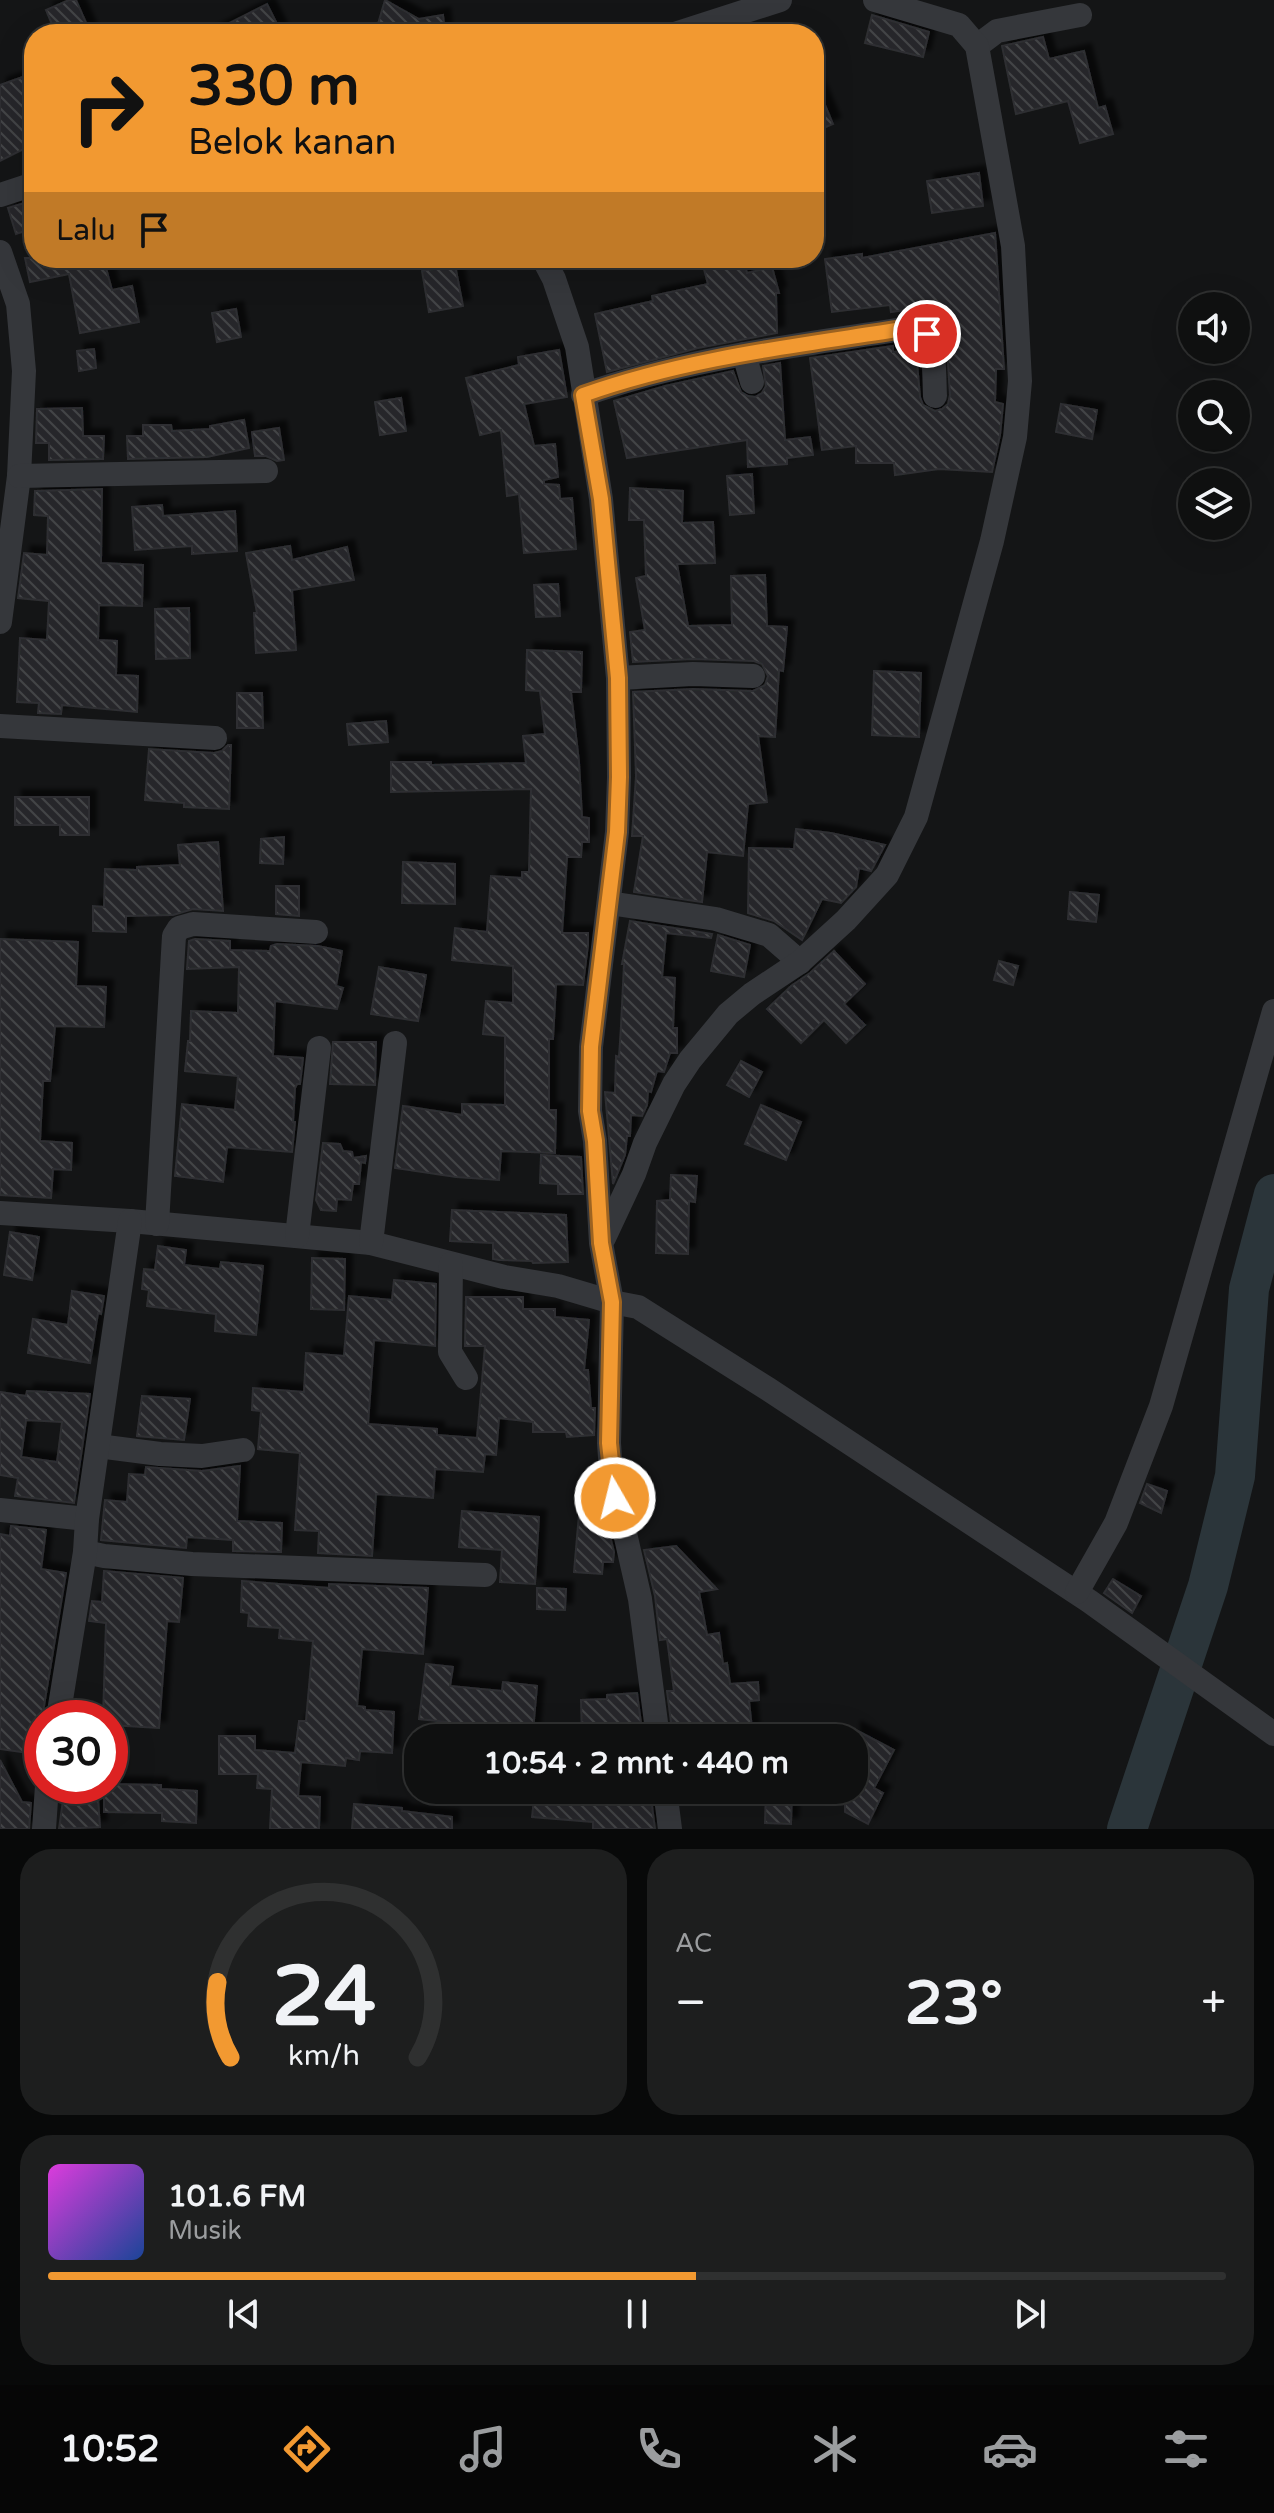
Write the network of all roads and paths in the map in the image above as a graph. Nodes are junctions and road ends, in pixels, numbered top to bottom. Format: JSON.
{"nodes":[{"id":1,"x":780,"y":0,"type":"edge"},
{"id":2,"x":875,"y":0,"type":"edge"},
{"id":3,"x":1080,"y":15,"type":"dead end"},
{"id":4,"x":706,"y":24,"type":"edge"},
{"id":5,"x":977,"y":46,"type":"junction"},
{"id":6,"x":24,"y":187,"type":"edge"},
{"id":7,"x":0,"y":195,"type":"edge"},
{"id":8,"x":0,"y":252,"type":"edge"},
{"id":9,"x":548,"y":268,"type":"edge"},
{"id":10,"x":9,"y":303,"type":"edge"},
{"id":11,"x":744,"y":354,"type":"junction"},
{"id":12,"x":752,"y":382,"type":"dead end"},
{"id":13,"x":583,"y":395,"type":"junction"},
{"id":14,"x":935,"y":396,"type":"dead end"},
{"id":15,"x":266,"y":471,"type":"dead end"},
{"id":16,"x":19,"y":476,"type":"junction"},
{"id":17,"x":1,"y":610,"type":"edge"},
{"id":18,"x":753,"y":676,"type":"dead end"},
{"id":19,"x":618,"y":678,"type":"junction"},
{"id":20,"x":0,"y":726,"type":"edge"},
{"id":21,"x":215,"y":738,"type":"dead end"},
{"id":22,"x":609,"y":903,"type":"junction"},
{"id":23,"x":316,"y":932,"type":"dead end"},
{"id":24,"x":800,"y":962,"type":"junction"},
{"id":25,"x":1274,"y":1011,"type":"edge"},
{"id":26,"x":395,"y":1043,"type":"dead end"},
{"id":27,"x":319,"y":1048,"type":"dead end"},
{"id":28,"x":0,"y":1213,"type":"edge"},
{"id":29,"x":130,"y":1221,"type":"junction"},
{"id":30,"x":157,"y":1224,"type":"junction"},
{"id":31,"x":297,"y":1236,"type":"junction"},
{"id":32,"x":371,"y":1243,"type":"junction"},
{"id":33,"x":601,"y":1243,"type":"junction"},
{"id":34,"x":451,"y":1264,"type":"junction"},
{"id":35,"x":612,"y":1302,"type":"junction"},
{"id":36,"x":466,"y":1378,"type":"dead end"},
{"id":37,"x":98,"y":1446,"type":"junction"},
{"id":38,"x":243,"y":1450,"type":"dead end"},
{"id":39,"x":0,"y":1510,"type":"edge"},
{"id":40,"x":87,"y":1519,"type":"junction"},
{"id":41,"x":85,"y":1552,"type":"junction"},
{"id":42,"x":485,"y":1575,"type":"dead end"},
{"id":43,"x":1083,"y":1596,"type":"junction"},
{"id":44,"x":61,"y":1700,"type":"edge"},
{"id":45,"x":656,"y":1724,"type":"edge"},
{"id":46,"x":1274,"y":1734,"type":"edge"},
{"id":47,"x":46,"y":1804,"type":"edge"},
{"id":48,"x":667,"y":1804,"type":"edge"},
{"id":49,"x":44,"y":1829,"type":"edge"},
{"id":50,"x":670,"y":1829,"type":"edge"}],
"edges":[{"from":1,"to":4,"type":"street"},
{"from":2,"to":5,"type":"street"},
{"from":3,"to":5,"type":"street"},
{"from":5,"to":24,"type":"street"},
{"from":6,"to":7,"type":"street"},
{"from":8,"to":10,"type":"street"},
{"from":9,"to":13,"type":"street"},
{"from":10,"to":16,"type":"street"},
{"from":11,"to":12,"type":"street"},
{"from":11,"to":13,"type":"street"},
{"from":11,"to":14,"type":"street"},
{"from":13,"to":19,"type":"street"},
{"from":15,"to":16,"type":"street"},
{"from":16,"to":17,"type":"street"},
{"from":18,"to":19,"type":"street"},
{"from":19,"to":22,"type":"street"},
{"from":20,"to":21,"type":"street"},
{"from":22,"to":24,"type":"street"},
{"from":22,"to":33,"type":"street"},
{"from":23,"to":30,"type":"street"},
{"from":24,"to":33,"type":"street"},
{"from":25,"to":43,"type":"street"},
{"from":26,"to":32,"type":"street"},
{"from":27,"to":31,"type":"street"},
{"from":28,"to":29,"type":"street"},
{"from":29,"to":30,"type":"street"},
{"from":29,"to":37,"type":"street"},
{"from":30,"to":31,"type":"street"},
{"from":31,"to":32,"type":"street"},
{"from":32,"to":34,"type":"street"},
{"from":33,"to":35,"type":"street"},
{"from":34,"to":35,"type":"street"},
{"from":34,"to":36,"type":"street"},
{"from":35,"to":43,"type":"street"},
{"from":35,"to":45,"type":"street"},
{"from":37,"to":38,"type":"street"},
{"from":37,"to":40,"type":"street"},
{"from":39,"to":40,"type":"street"},
{"from":40,"to":41,"type":"street"},
{"from":41,"to":42,"type":"street"},
{"from":41,"to":44,"type":"street"},
{"from":43,"to":46,"type":"street"},
{"from":47,"to":49,"type":"street"},
{"from":48,"to":50,"type":"street"}]}
